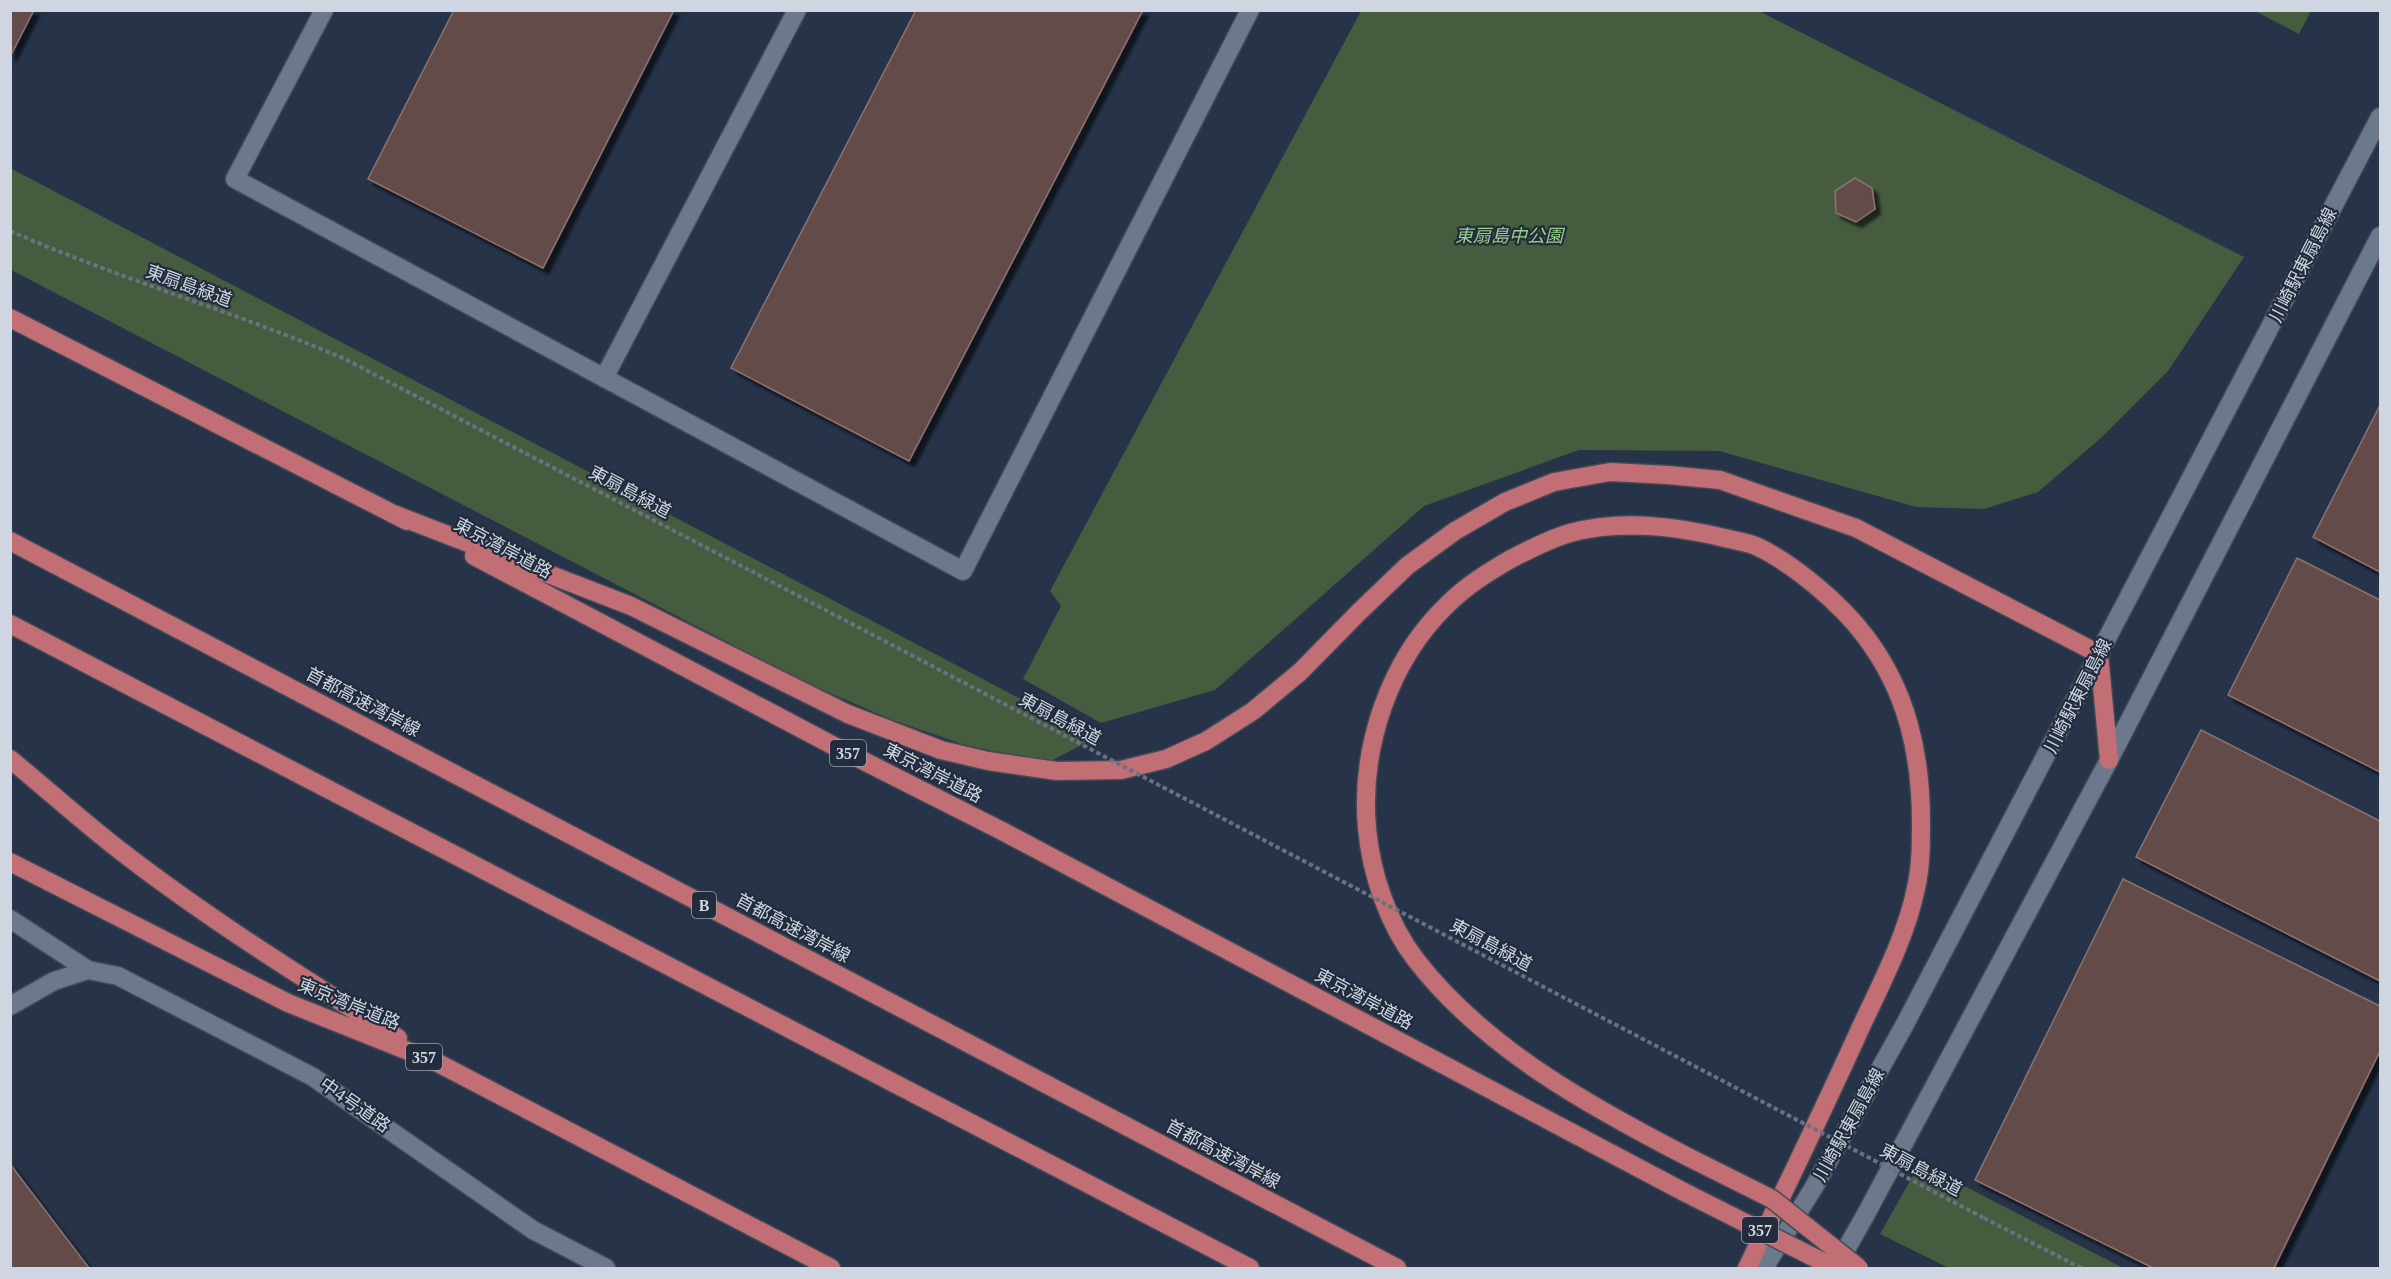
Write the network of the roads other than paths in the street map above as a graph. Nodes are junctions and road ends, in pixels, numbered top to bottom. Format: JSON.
{"nodes":[{"id":1,"x":324,"y":10,"type":"edge"},
{"id":2,"x":797,"y":10,"type":"edge"},
{"id":3,"x":1251,"y":10,"type":"edge"},
{"id":4,"x":2380,"y":117,"type":"edge"},
{"id":5,"x":2380,"y":236,"type":"edge"},
{"id":6,"x":10,"y":318,"type":"edge"},
{"id":7,"x":604,"y":378,"type":"junction"},
{"id":8,"x":396,"y":515,"type":"junction"},
{"id":9,"x":10,"y":541,"type":"edge"},
{"id":10,"x":10,"y":624,"type":"edge"},
{"id":11,"x":2099,"y":654,"type":"junction"},
{"id":12,"x":10,"y":759,"type":"edge"},
{"id":13,"x":2109,"y":760,"type":"junction"},
{"id":14,"x":10,"y":862,"type":"edge"},
{"id":15,"x":10,"y":919,"type":"edge"},
{"id":16,"x":88,"y":970,"type":"junction"},
{"id":17,"x":10,"y":1006,"type":"edge"},
{"id":18,"x":438,"y":1063,"type":"junction"},
{"id":19,"x":606,"y":1269,"type":"edge"},
{"id":20,"x":831,"y":1269,"type":"edge"},
{"id":21,"x":1251,"y":1269,"type":"edge"},
{"id":22,"x":1397,"y":1269,"type":"edge"},
{"id":23,"x":1747,"y":1269,"type":"edge"},
{"id":24,"x":1764,"y":1269,"type":"edge"},
{"id":25,"x":1835,"y":1269,"type":"edge"},
{"id":26,"x":1859,"y":1269,"type":"edge"}],
"edges":[{"from":1,"to":7,"type":"street"},
{"from":2,"to":7,"type":"street"},
{"from":3,"to":7,"type":"street"},
{"from":4,"to":11,"type":"street","name":"川崎駅東扇島線"},
{"from":5,"to":13,"type":"street"},
{"from":6,"to":8,"type":"highway","name":"東京湾岸道路","number":"357"},
{"from":8,"to":11,"type":"highway"},
{"from":8,"to":25,"type":"highway","name":"東京湾岸道路","number":"357","bridge":true},
{"from":9,"to":22,"type":"highway","name":"首都高速湾岸線","number":"B"},
{"from":10,"to":21,"type":"highway"},
{"from":11,"to":13,"type":"highway"},
{"from":11,"to":24,"type":"street","name":"川崎駅東扇島線"},
{"from":12,"to":18,"type":"highway"},
{"from":13,"to":25,"type":"street"},
{"from":14,"to":18,"type":"highway","name":"東京湾岸道路","number":"357"},
{"from":15,"to":16,"type":"street"},
{"from":16,"to":17,"type":"street"},
{"from":16,"to":19,"type":"street","name":"中4号道路"},
{"from":18,"to":20,"type":"highway","name":"東京湾岸道路","number":"357"},
{"from":23,"to":26,"type":"highway","bridge":true}]}
